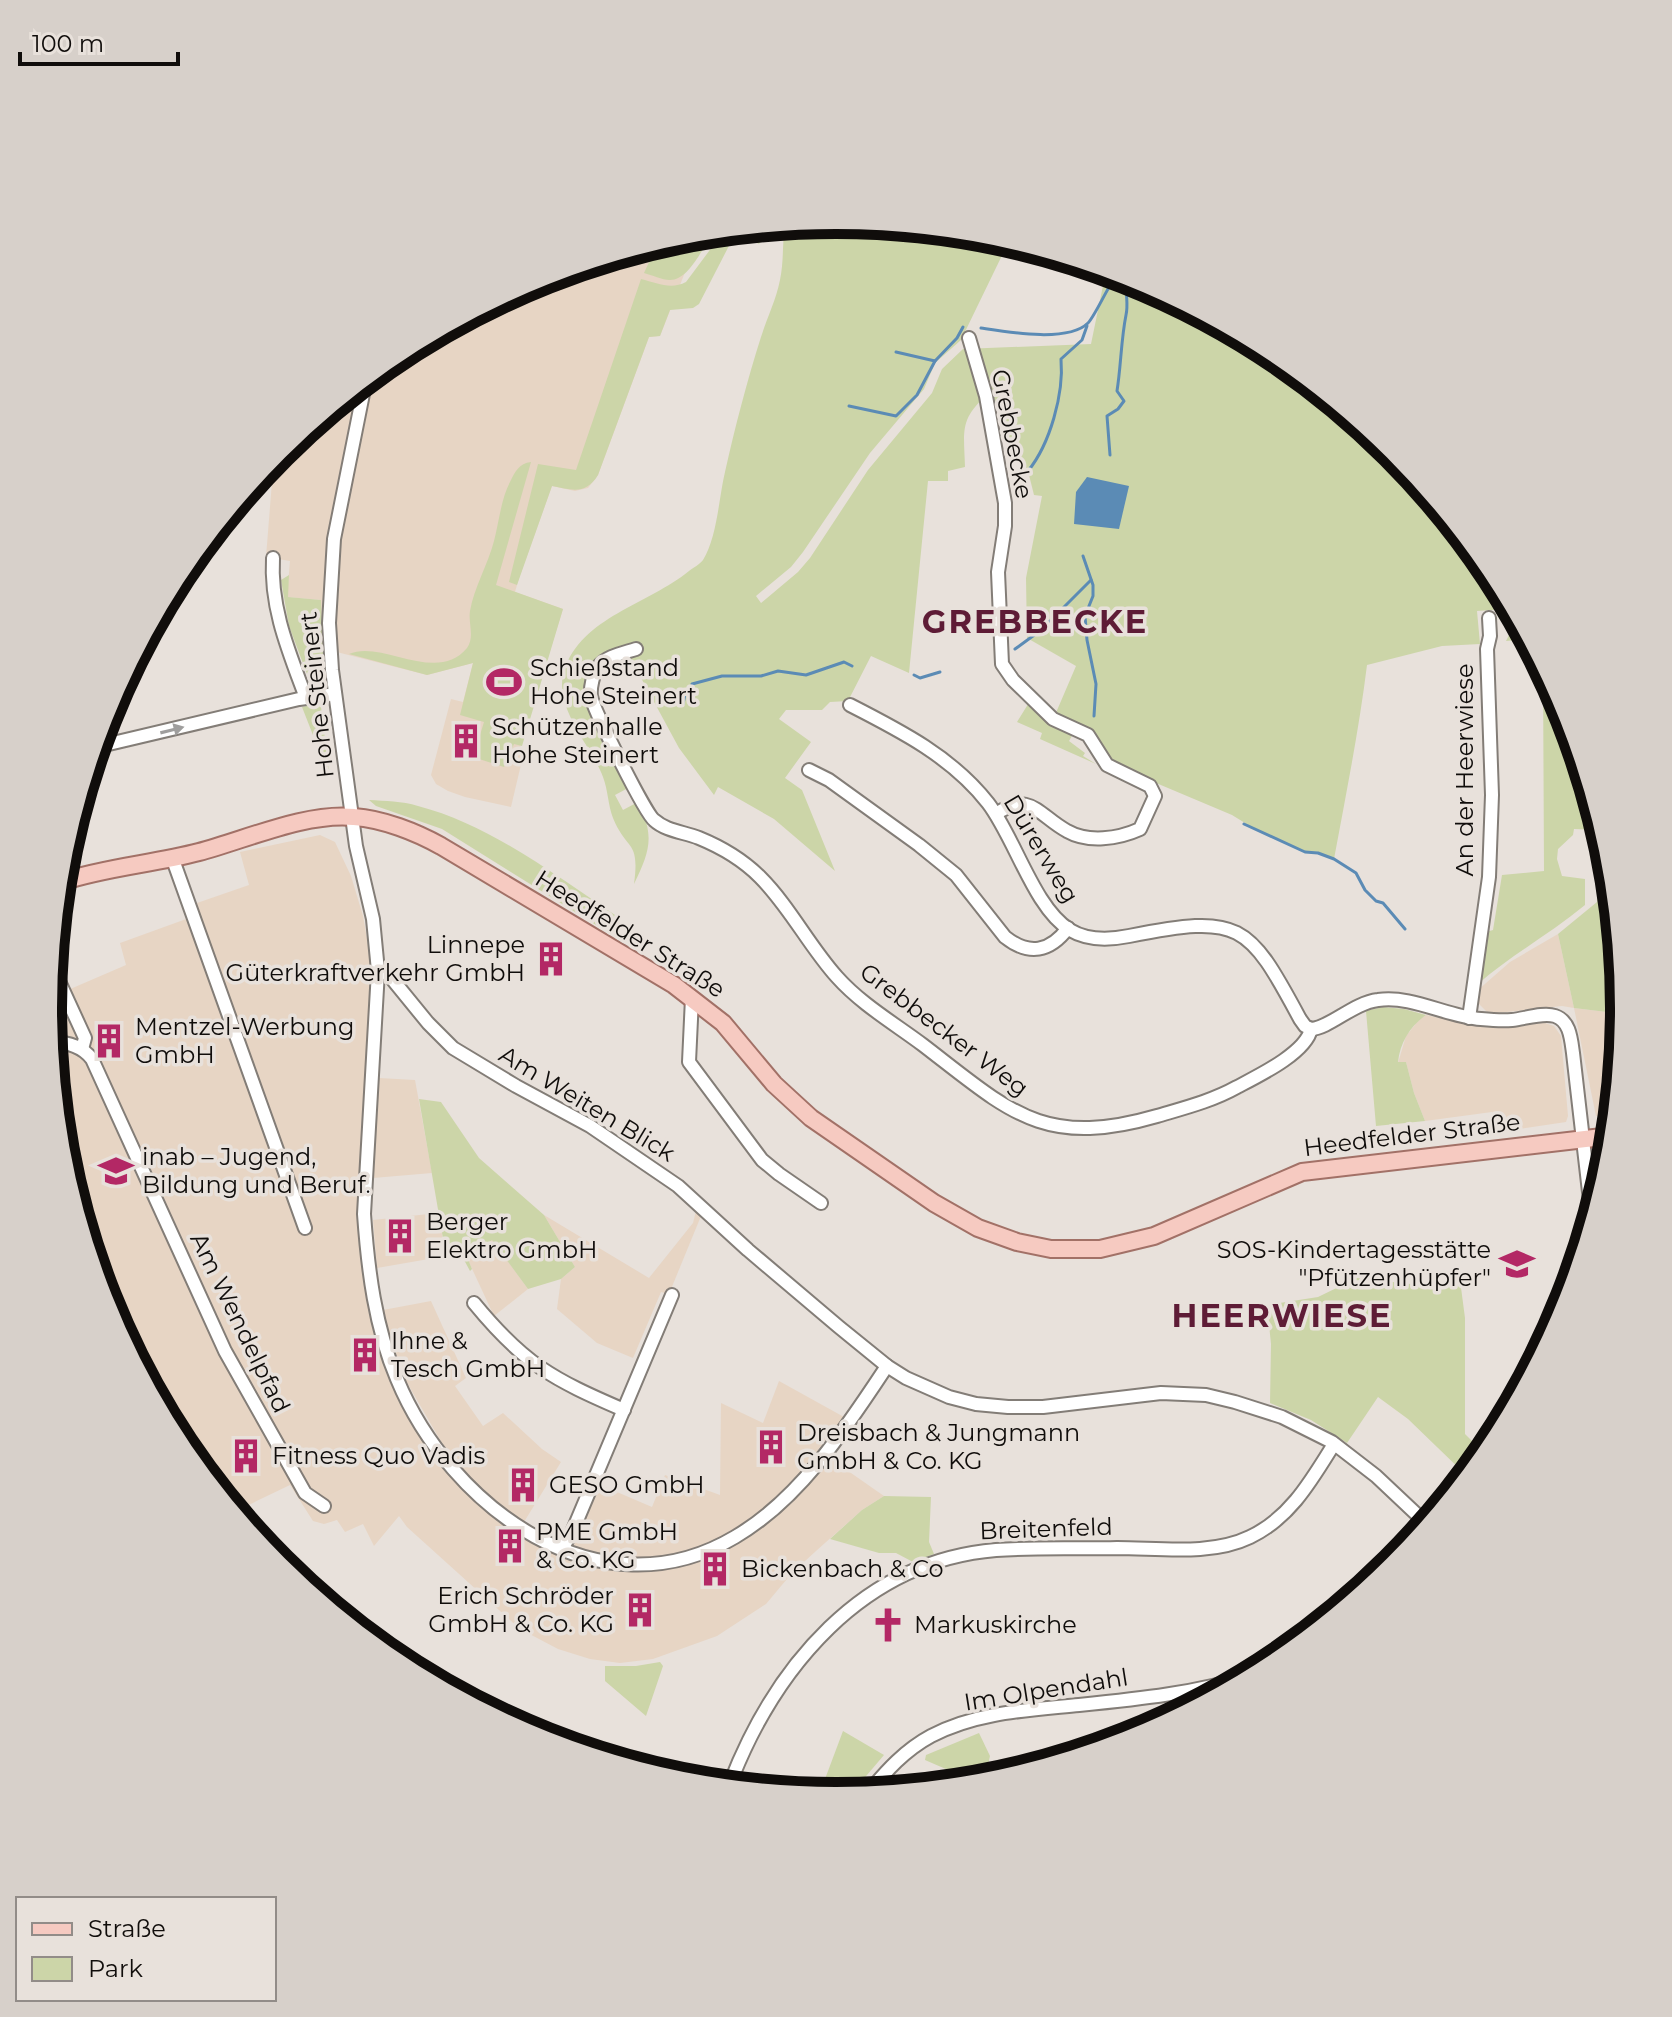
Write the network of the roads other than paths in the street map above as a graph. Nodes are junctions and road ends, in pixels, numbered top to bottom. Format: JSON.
{"nodes":[{"id":1,"x":969,"y":338,"type":"dead end"},
{"id":2,"x":363,"y":396,"type":"edge"},
{"id":3,"x":273,"y":558,"type":"dead end"},
{"id":4,"x":1489,"y":618,"type":"dead end"},
{"id":5,"x":636,"y":649,"type":"dead end"},
{"id":6,"x":335,"y":694,"type":"junction"},
{"id":7,"x":306,"y":698,"type":"junction"},
{"id":8,"x":850,"y":705,"type":"dead end"},
{"id":9,"x":109,"y":744,"type":"edge"},
{"id":10,"x":809,"y":770,"type":"dead end"},
{"id":11,"x":996,"y":814,"type":"junction"},
{"id":12,"x":354,"y":817,"type":"junction"},
{"id":13,"x":172,"y":857,"type":"junction"},
{"id":14,"x":74,"y":878,"type":"edge"},
{"id":15,"x":1068,"y":928,"type":"junction"},
{"id":16,"x":378,"y":971,"type":"junction"},
{"id":17,"x":63,"y":989,"type":"edge"},
{"id":18,"x":692,"y":998,"type":"junction"},
{"id":19,"x":1469,"y":1018,"type":"junction"},
{"id":20,"x":1311,"y":1029,"type":"junction"},
{"id":21,"x":63,"y":1043,"type":"edge"},
{"id":22,"x":82,"y":1049,"type":"junction"},
{"id":23,"x":1599,"y":1137,"type":"edge"},
{"id":24,"x":1582,"y":1138,"type":"junction"},
{"id":25,"x":1588,"y":1189,"type":"edge"},
{"id":26,"x":821,"y":1203,"type":"dead end"},
{"id":27,"x":305,"y":1228,"type":"dead end"},
{"id":28,"x":672,"y":1295,"type":"dead end"},
{"id":29,"x":474,"y":1303,"type":"dead end"},
{"id":30,"x":887,"y":1366,"type":"junction"},
{"id":31,"x":624,"y":1410,"type":"junction"},
{"id":32,"x":1334,"y":1444,"type":"junction"},
{"id":33,"x":324,"y":1506,"type":"dead end"},
{"id":34,"x":1420,"y":1517,"type":"edge"},
{"id":35,"x":562,"y":1549,"type":"junction"},
{"id":36,"x":1212,"y":1685,"type":"edge"},
{"id":37,"x":734,"y":1776,"type":"edge"},
{"id":38,"x":879,"y":1781,"type":"edge"}],
"edges":[{"from":1,"to":11,"type":"street","name":"Grebbecke"},
{"from":2,"to":6,"type":"street","name":"Hohe Steinert"},
{"from":3,"to":7,"type":"street"},
{"from":4,"to":19,"type":"street","name":"An der Heerwiese"},
{"from":5,"to":20,"type":"street","name":"Grebbecker Weg"},
{"from":6,"to":7,"type":"street"},
{"from":6,"to":12,"type":"street","name":"Hohe Steinert"},
{"from":9,"to":7,"type":"street","one_way":true},
{"from":8,"to":11,"type":"street","name":"Dürerweg"},
{"from":10,"to":15,"type":"street"},
{"from":11,"to":15,"type":"street","name":"Dürerweg"},
{"from":12,"to":13,"type":"main road","name":"Heedfelder Straße"},
{"from":12,"to":16,"type":"street"},
{"from":12,"to":18,"type":"main road","name":"Heedfelder Straße"},
{"from":13,"to":14,"type":"main road","name":"Heedfelder Straße"},
{"from":13,"to":27,"type":"street"},
{"from":15,"to":20,"type":"street","name":"Dürerweg"},
{"from":16,"to":30,"type":"street","name":"Am Weiten Blick"},
{"from":16,"to":35,"type":"street"},
{"from":17,"to":22,"type":"street","name":"Am Wendelpfad"},
{"from":18,"to":24,"type":"main road","name":"Heedfelder Straße"},
{"from":18,"to":26,"type":"street"},
{"from":19,"to":20,"type":"street","name":"Grebbecker Weg"},
{"from":19,"to":24,"type":"street","name":"Grebbecker Weg"},
{"from":21,"to":22,"type":"street"},
{"from":22,"to":33,"type":"street","name":"Am Wendelpfad"},
{"from":23,"to":24,"type":"main road","name":"Heedfelder Straße"},
{"from":24,"to":25,"type":"street"},
{"from":28,"to":31,"type":"street"},
{"from":29,"to":31,"type":"street"},
{"from":30,"to":32,"type":"street","name":"Am Weiten Blick"},
{"from":30,"to":35,"type":"street"},
{"from":31,"to":35,"type":"street"},
{"from":32,"to":34,"type":"street","name":"Am Weiten Blick"},
{"from":32,"to":37,"type":"street","name":"Breitenfeld"},
{"from":36,"to":38,"type":"street","name":"Im Olpendahl"}]}
